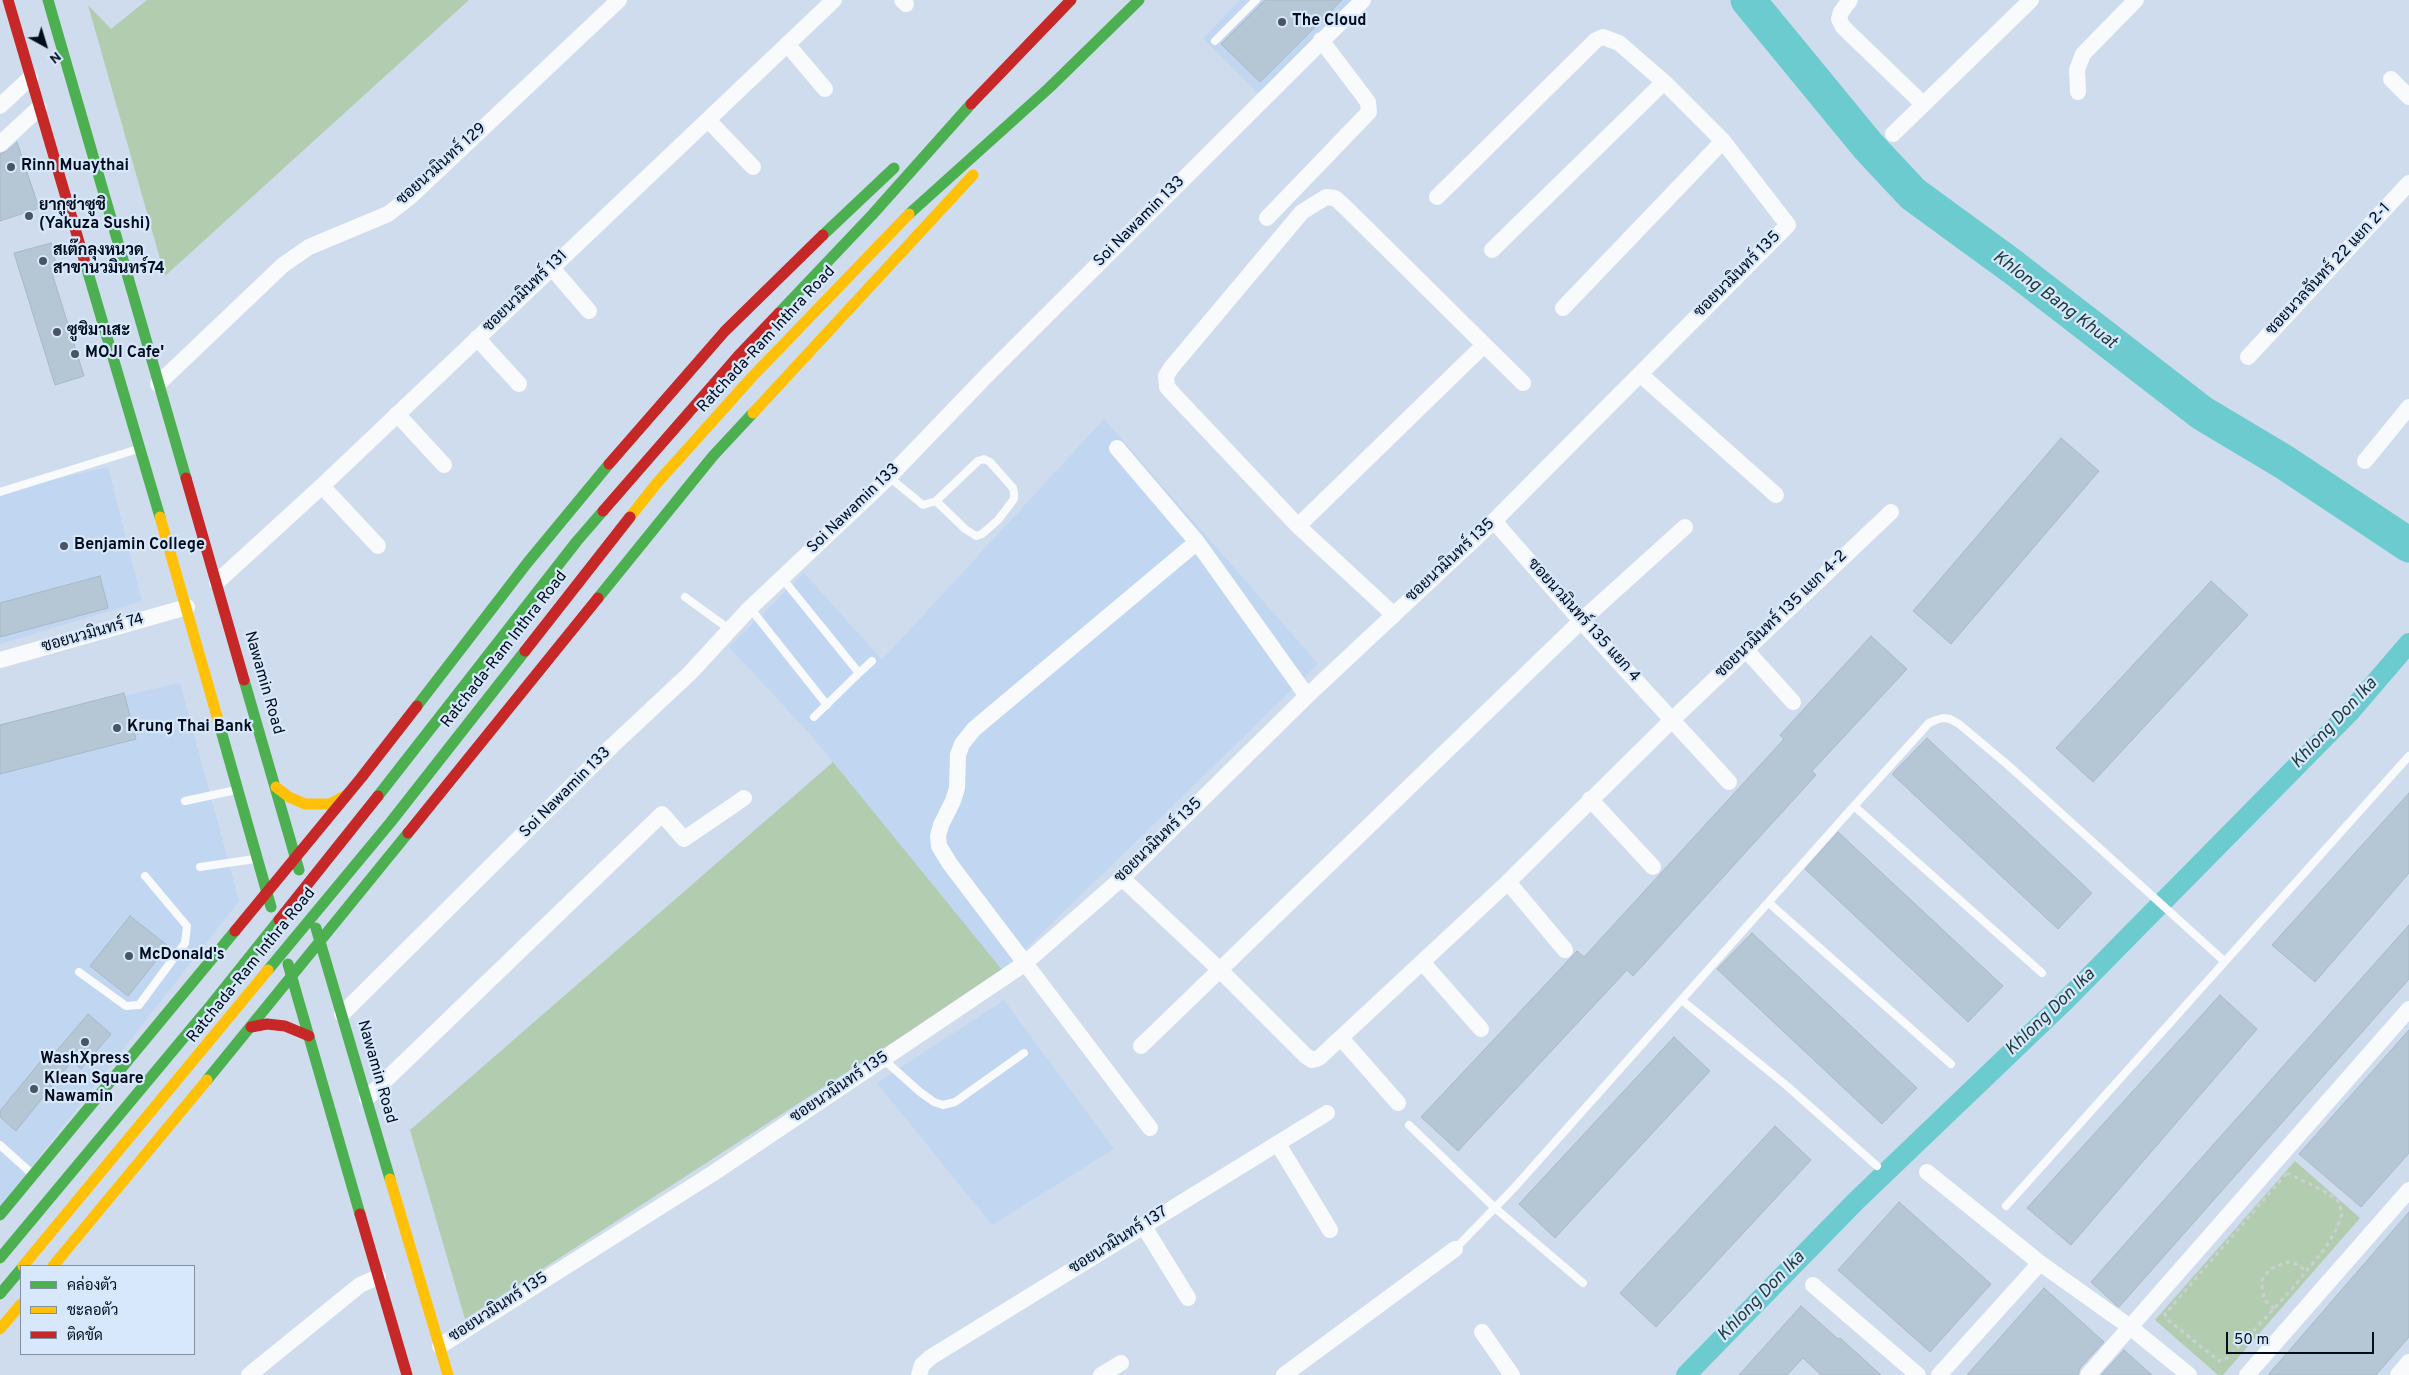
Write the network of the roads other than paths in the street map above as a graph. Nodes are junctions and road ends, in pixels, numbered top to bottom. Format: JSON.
{"nodes":[{"id":1,"x":48,"y":0,"type":"edge"},
{"id":2,"x":620,"y":0,"type":"edge"},
{"id":3,"x":834,"y":0,"type":"edge"},
{"id":4,"x":1071,"y":0,"type":"edge"},
{"id":5,"x":1139,"y":0,"type":"edge"},
{"id":6,"x":1256,"y":0,"type":"edge"},
{"id":7,"x":1363,"y":0,"type":"edge"},
{"id":8,"x":1850,"y":0,"type":"edge"},
{"id":9,"x":2031,"y":0,"type":"edge"},
{"id":10,"x":2136,"y":0,"type":"edge"},
{"id":11,"x":8,"y":8,"type":"edge"},
{"id":12,"x":1321,"y":40,"type":"junction"},
{"id":13,"x":1215,"y":41,"type":"dead end"},
{"id":14,"x":787,"y":44,"type":"junction"},
{"id":15,"x":30,"y":78,"type":"junction"},
{"id":16,"x":993,"y":79,"type":"junction"},
{"id":17,"x":2391,"y":79,"type":"dead end"},
{"id":18,"x":1664,"y":82,"type":"junction"},
{"id":19,"x":1049,"y":88,"type":"junction"},
{"id":20,"x":825,"y":89,"type":"dead end"},
{"id":21,"x":2078,"y":92,"type":"dead end"},
{"id":22,"x":2409,"y":97,"type":"edge"},
{"id":23,"x":1923,"y":104,"type":"junction"},
{"id":24,"x":0,"y":106,"type":"edge"},
{"id":25,"x":39,"y":108,"type":"junction"},
{"id":26,"x":708,"y":120,"type":"junction"},
{"id":27,"x":1893,"y":134,"type":"dead end"},
{"id":28,"x":1723,"y":141,"type":"junction"},
{"id":29,"x":0,"y":144,"type":"edge"},
{"id":30,"x":753,"y":167,"type":"dead end"},
{"id":31,"x":2409,"y":183,"type":"edge"},
{"id":32,"x":1437,"y":197,"type":"dead end"},
{"id":33,"x":1267,"y":218,"type":"dead end"},
{"id":34,"x":1492,"y":250,"type":"dead end"},
{"id":35,"x":552,"y":268,"type":"junction"},
{"id":36,"x":1563,"y":308,"type":"dead end"},
{"id":37,"x":589,"y":311,"type":"dead end"},
{"id":38,"x":477,"y":338,"type":"junction"},
{"id":39,"x":1483,"y":346,"type":"junction"},
{"id":40,"x":2248,"y":357,"type":"dead end"},
{"id":41,"x":1641,"y":375,"type":"junction"},
{"id":42,"x":1522,"y":383,"type":"dead end"},
{"id":43,"x":158,"y":384,"type":"junction"},
{"id":44,"x":519,"y":384,"type":"dead end"},
{"id":45,"x":2409,"y":408,"type":"edge"},
{"id":46,"x":398,"y":414,"type":"junction"},
{"id":47,"x":140,"y":448,"type":"junction"},
{"id":48,"x":1117,"y":448,"type":"dead end"},
{"id":49,"x":2365,"y":461,"type":"dead end"},
{"id":50,"x":444,"y":465,"type":"dead end"},
{"id":51,"x":889,"y":477,"type":"junction"},
{"id":52,"x":322,"y":486,"type":"junction"},
{"id":53,"x":0,"y":492,"type":"edge"},
{"id":54,"x":1776,"y":495,"type":"dead end"},
{"id":55,"x":936,"y":501,"type":"junction"},
{"id":56,"x":1891,"y":512,"type":"dead end"},
{"id":57,"x":1494,"y":521,"type":"junction"},
{"id":58,"x":1298,"y":526,"type":"junction"},
{"id":59,"x":1685,"y":527,"type":"dead end"},
{"id":60,"x":1197,"y":542,"type":"junction"},
{"id":61,"x":378,"y":546,"type":"dead end"},
{"id":62,"x":782,"y":578,"type":"junction"},
{"id":63,"x":217,"y":582,"type":"junction"},
{"id":64,"x":685,"y":596,"type":"dead end"},
{"id":65,"x":187,"y":607,"type":"junction"},
{"id":66,"x":750,"y":608,"type":"junction"},
{"id":67,"x":1394,"y":615,"type":"junction"},
{"id":68,"x":1581,"y":621,"type":"junction"},
{"id":69,"x":729,"y":629,"type":"junction"},
{"id":70,"x":1746,"y":650,"type":"junction"},
{"id":71,"x":0,"y":660,"type":"edge"},
{"id":72,"x":872,"y":661,"type":"dead end"},
{"id":73,"x":859,"y":673,"type":"junction"},
{"id":74,"x":1307,"y":696,"type":"junction"},
{"id":75,"x":1793,"y":702,"type":"dead end"},
{"id":76,"x":827,"y":704,"type":"junction"},
{"id":77,"x":814,"y":717,"type":"dead end"},
{"id":78,"x":1673,"y":719,"type":"junction"},
{"id":79,"x":2409,"y":756,"type":"edge"},
{"id":80,"x":361,"y":778,"type":"junction"},
{"id":81,"x":1729,"y":782,"type":"dead end"},
{"id":82,"x":276,"y":787,"type":"junction"},
{"id":83,"x":238,"y":789,"type":"junction"},
{"id":84,"x":349,"y":793,"type":"junction"},
{"id":85,"x":744,"y":798,"type":"dead end"},
{"id":86,"x":1590,"y":799,"type":"junction"},
{"id":87,"x":185,"y":801,"type":"dead end"},
{"id":88,"x":1854,"y":806,"type":"junction"},
{"id":89,"x":407,"y":832,"type":"junction"},
{"id":90,"x":291,"y":852,"type":"junction"},
{"id":91,"x":261,"y":858,"type":"junction"},
{"id":92,"x":200,"y":867,"type":"dead end"},
{"id":93,"x":1653,"y":868,"type":"dead end"},
{"id":94,"x":146,"y":876,"type":"dead end"},
{"id":95,"x":1122,"y":878,"type":"junction"},
{"id":96,"x":1508,"y":882,"type":"junction"},
{"id":97,"x":266,"y":892,"type":"junction"},
{"id":98,"x":1769,"y":903,"type":"junction"},
{"id":99,"x":319,"y":941,"type":"junction"},
{"id":100,"x":1565,"y":950,"type":"dead end"},
{"id":101,"x":2224,"y":961,"type":"junction"},
{"id":102,"x":1423,"y":963,"type":"junction"},
{"id":103,"x":1024,"y":964,"type":"junction"},
{"id":104,"x":1220,"y":970,"type":"junction"},
{"id":105,"x":80,"y":972,"type":"dead end"},
{"id":106,"x":2042,"y":972,"type":"dead end"},
{"id":107,"x":292,"y":976,"type":"junction"},
{"id":108,"x":1683,"y":1001,"type":"junction"},
{"id":109,"x":2409,"y":1009,"type":"edge"},
{"id":110,"x":338,"y":1015,"type":"junction"},
{"id":111,"x":251,"y":1027,"type":"junction"},
{"id":112,"x":310,"y":1028,"type":"junction"},
{"id":113,"x":1481,"y":1028,"type":"dead end"},
{"id":114,"x":1341,"y":1038,"type":"junction"},
{"id":115,"x":1141,"y":1046,"type":"dead end"},
{"id":116,"x":1024,"y":1053,"type":"dead end"},
{"id":117,"x":883,"y":1059,"type":"junction"},
{"id":118,"x":1951,"y":1064,"type":"dead end"},
{"id":119,"x":367,"y":1098,"type":"junction"},
{"id":120,"x":1398,"y":1103,"type":"dead end"},
{"id":121,"x":1327,"y":1114,"type":"dead end"},
{"id":122,"x":1409,"y":1125,"type":"dead end"},
{"id":123,"x":75,"y":1127,"type":"junction"},
{"id":124,"x":1150,"y":1128,"type":"dead end"},
{"id":125,"x":1278,"y":1144,"type":"junction"},
{"id":126,"x":0,"y":1145,"type":"edge"},
{"id":127,"x":1877,"y":1166,"type":"dead end"},
{"id":128,"x":132,"y":1171,"type":"junction"},
{"id":129,"x":1927,"y":1172,"type":"dead end"},
{"id":130,"x":34,"y":1176,"type":"junction"},
{"id":131,"x":2409,"y":1190,"type":"edge"},
{"id":132,"x":2006,"y":1206,"type":"dead end"},
{"id":133,"x":1495,"y":1208,"type":"junction"},
{"id":134,"x":0,"y":1215,"type":"edge"},
{"id":135,"x":1144,"y":1225,"type":"junction"},
{"id":136,"x":1330,"y":1230,"type":"dead end"},
{"id":137,"x":1455,"y":1249,"type":"joint"},
{"id":138,"x":0,"y":1258,"type":"edge"},
{"id":139,"x":2040,"y":1263,"type":"junction"},
{"id":140,"x":24,"y":1265,"type":"edge"},
{"id":141,"x":54,"y":1265,"type":"edge"},
{"id":142,"x":20,"y":1270,"type":"edge"},
{"id":143,"x":378,"y":1277,"type":"junction"},
{"id":144,"x":1584,"y":1283,"type":"dead end"},
{"id":145,"x":1813,"y":1285,"type":"dead end"},
{"id":146,"x":0,"y":1294,"type":"edge"},
{"id":147,"x":1188,"y":1298,"type":"dead end"},
{"id":148,"x":20,"y":1305,"type":"edge"},
{"id":149,"x":2130,"y":1326,"type":"junction"},
{"id":150,"x":0,"y":1329,"type":"edge"},
{"id":151,"x":1482,"y":1332,"type":"dead end"},
{"id":152,"x":440,"y":1346,"type":"junction"},
{"id":153,"x":2409,"y":1362,"type":"edge"},
{"id":154,"x":1121,"y":1363,"type":"dead end"},
{"id":155,"x":249,"y":1375,"type":"edge"},
{"id":156,"x":407,"y":1375,"type":"edge"},
{"id":157,"x":448,"y":1375,"type":"edge"},
{"id":158,"x":919,"y":1375,"type":"edge"},
{"id":159,"x":1101,"y":1375,"type":"edge"},
{"id":160,"x":1284,"y":1375,"type":"edge"},
{"id":161,"x":1512,"y":1375,"type":"edge"},
{"id":162,"x":1918,"y":1375,"type":"edge"},
{"id":163,"x":1939,"y":1375,"type":"edge"},
{"id":164,"x":2088,"y":1375,"type":"edge"},
{"id":165,"x":2189,"y":1375,"type":"edge"},
{"id":166,"x":2247,"y":1375,"type":"edge"},
{"id":167,"x":2398,"y":1375,"type":"edge"}],
"edges":[{"from":1,"to":43,"type":"main road","name":"Nawamin Road"},
{"from":2,"to":43,"type":"street","name":"ซอยนวมินทร์ 129"},
{"from":3,"to":14,"type":"street","name":"ซอยนวมินทร์ 131"},
{"from":4,"to":16,"type":"main road","name":"Ratchada-Ram Inthra Road"},
{"from":5,"to":19,"type":"main road","name":"Ratchada-Ram Inthra Road"},
{"from":6,"to":13,"type":"lane"},
{"from":7,"to":12,"type":"street","name":"Soi Nawamin 133"},
{"from":8,"to":23,"type":"street"},
{"from":9,"to":23,"type":"street"},
{"from":10,"to":21,"type":"street"},
{"from":11,"to":15,"type":"main road"},
{"from":12,"to":33,"type":"street"},
{"from":12,"to":51,"type":"street","name":"Soi Nawamin 133"},
{"from":14,"to":20,"type":"street"},
{"from":14,"to":26,"type":"street","name":"ซอยนวมินทร์ 131"},
{"from":15,"to":24,"type":"street"},
{"from":15,"to":25,"type":"main road"},
{"from":16,"to":80,"type":"main road","name":"Ratchada-Ram Inthra Road"},
{"from":16,"to":138,"type":"main road","name":"Ratchada-Ram Inthra Road"},
{"from":17,"to":22,"type":"street"},
{"from":18,"to":28,"type":"street"},
{"from":18,"to":32,"type":"street"},
{"from":18,"to":34,"type":"street"},
{"from":19,"to":89,"type":"main road","name":"Ratchada-Ram Inthra Road"},
{"from":19,"to":140,"type":"main road","name":"Ratchada-Ram Inthra Road"},
{"from":23,"to":27,"type":"street"},
{"from":25,"to":29,"type":"street"},
{"from":25,"to":47,"type":"main road"},
{"from":26,"to":30,"type":"street"},
{"from":26,"to":35,"type":"street","name":"ซอยนวมินทร์ 131"},
{"from":28,"to":36,"type":"street"},
{"from":28,"to":41,"type":"street","name":"ซอยนวมินทร์ 135"},
{"from":31,"to":40,"type":"street","name":"ซอยนวลจันทร์ 22 แยก 2-1"},
{"from":35,"to":37,"type":"street"},
{"from":35,"to":38,"type":"street","name":"ซอยนวมินทร์ 131"},
{"from":38,"to":44,"type":"street"},
{"from":38,"to":46,"type":"street","name":"ซอยนวมินทร์ 131"},
{"from":39,"to":42,"type":"street"},
{"from":39,"to":58,"type":"street"},
{"from":39,"to":58,"type":"street"},
{"from":41,"to":54,"type":"street"},
{"from":41,"to":57,"type":"street","name":"ซอยนวมินทร์ 135"},
{"from":43,"to":63,"type":"main road","name":"Nawamin Road"},
{"from":45,"to":49,"type":"street"},
{"from":46,"to":50,"type":"street"},
{"from":46,"to":52,"type":"street","name":"ซอยนวมินทร์ 131"},
{"from":47,"to":53,"type":"lane"},
{"from":47,"to":65,"type":"main road"},
{"from":48,"to":60,"type":"street"},
{"from":51,"to":55,"type":"lane"},
{"from":51,"to":62,"type":"street","name":"Soi Nawamin 133"},
{"from":52,"to":61,"type":"street"},
{"from":52,"to":63,"type":"street","name":"ซอยนวมินทร์ 131"},
{"from":55,"to":55,"type":"lane"},
{"from":56,"to":70,"type":"street","name":"ซอยนวมินทร์ 135 แยก 4-2"},
{"from":57,"to":67,"type":"street","name":"ซอยนวมินทร์ 135"},
{"from":57,"to":68,"type":"street","name":"ซอยนวมินทร์ 135 แยก 4"},
{"from":58,"to":67,"type":"street"},
{"from":59,"to":68,"type":"street"},
{"from":60,"to":74,"type":"street"},
{"from":60,"to":103,"type":"street"},
{"from":62,"to":66,"type":"street","name":"Soi Nawamin 133"},
{"from":62,"to":73,"type":"lane"},
{"from":63,"to":82,"type":"main road","name":"Nawamin Road"},
{"from":64,"to":69,"type":"lane"},
{"from":65,"to":71,"type":"street","name":"ซอยนวมินทร์ 74"},
{"from":65,"to":83,"type":"main road"},
{"from":66,"to":69,"type":"street","name":"Soi Nawamin 133"},
{"from":66,"to":76,"type":"lane"},
{"from":67,"to":74,"type":"street","name":"ซอยนวมินทร์ 135"},
{"from":68,"to":78,"type":"street","name":"ซอยนวมินทร์ 135 แยก 4"},
{"from":68,"to":104,"type":"street"},
{"from":69,"to":110,"type":"street","name":"Soi Nawamin 133"},
{"from":70,"to":75,"type":"street"},
{"from":70,"to":78,"type":"street","name":"ซอยนวมินทร์ 135 แยก 4-2"},
{"from":72,"to":73,"type":"lane"},
{"from":73,"to":76,"type":"lane"},
{"from":74,"to":95,"type":"street","name":"ซอยนวมินทร์ 135"},
{"from":76,"to":77,"type":"lane"},
{"from":78,"to":81,"type":"street","name":"ซอยนวมินทร์ 135 แยก 4"},
{"from":78,"to":86,"type":"street","name":"ซอยนวมินทร์ 135 แยก 4-2"},
{"from":79,"to":101,"type":"lane"},
{"from":80,"to":84,"type":"main road","name":"Ratchada-Ram Inthra Road"},
{"from":80,"to":89,"type":"main road"},
{"from":82,"to":84,"type":"main road"},
{"from":82,"to":90,"type":"main road","name":"Nawamin Road"},
{"from":83,"to":87,"type":"lane"},
{"from":83,"to":91,"type":"main road"},
{"from":84,"to":90,"type":"main road","name":"Ratchada-Ram Inthra Road"},
{"from":85,"to":119,"type":"street"},
{"from":86,"to":93,"type":"street"},
{"from":86,"to":96,"type":"street","name":"ซอยนวมินทร์ 135 แยก 4-2"},
{"from":88,"to":98,"type":"lane"},
{"from":88,"to":101,"type":"lane"},
{"from":88,"to":106,"type":"lane"},
{"from":89,"to":99,"type":"main road","name":"Ratchada-Ram Inthra Road"},
{"from":90,"to":97,"type":"main road","name":"Ratchada-Ram Inthra Road"},
{"from":90,"to":99,"type":"main road","name":"Nawamin Road"},
{"from":91,"to":92,"type":"lane"},
{"from":91,"to":97,"type":"main road"},
{"from":94,"to":105,"type":"lane"},
{"from":95,"to":103,"type":"street","name":"ซอยนวมินทร์ 135"},
{"from":95,"to":104,"type":"street"},
{"from":96,"to":100,"type":"street"},
{"from":96,"to":102,"type":"street","name":"ซอยนวมินทร์ 135 แยก 4-2"},
{"from":97,"to":107,"type":"main road"},
{"from":97,"to":123,"type":"main road","name":"Ratchada-Ram Inthra Road"},
{"from":98,"to":108,"type":"lane"},
{"from":98,"to":118,"type":"lane"},
{"from":99,"to":107,"type":"main road","name":"Ratchada-Ram Inthra Road"},
{"from":99,"to":110,"type":"main road","name":"Nawamin Road"},
{"from":101,"to":132,"type":"lane"},
{"from":102,"to":113,"type":"street"},
{"from":102,"to":114,"type":"street","name":"ซอยนวมินทร์ 135 แยก 4-2"},
{"from":103,"to":117,"type":"street","name":"ซอยนวมินทร์ 135"},
{"from":103,"to":124,"type":"street"},
{"from":104,"to":114,"type":"street","name":"ซอยนวมินทร์ 135 แยก 4-2"},
{"from":104,"to":115,"type":"street"},
{"from":107,"to":111,"type":"main road","name":"Ratchada-Ram Inthra Road"},
{"from":107,"to":112,"type":"main road"},
{"from":108,"to":127,"type":"lane"},
{"from":108,"to":133,"type":"lane"},
{"from":109,"to":149,"type":"street"},
{"from":110,"to":119,"type":"main road","name":"Nawamin Road"},
{"from":111,"to":112,"type":"main road"},
{"from":111,"to":128,"type":"main road","name":"Ratchada-Ram Inthra Road"},
{"from":112,"to":143,"type":"main road"},
{"from":114,"to":120,"type":"street"},
{"from":116,"to":117,"type":"lane"},
{"from":117,"to":152,"type":"street","name":"ซอยนวมินทร์ 135"},
{"from":119,"to":152,"type":"main road","name":"Nawamin Road"},
{"from":121,"to":125,"type":"street","name":"ซอยนวมินทร์ 137"},
{"from":122,"to":133,"type":"lane"},
{"from":123,"to":128,"type":"main road"},
{"from":123,"to":130,"type":"main road","name":"Ratchada-Ram Inthra Road"},
{"from":125,"to":135,"type":"street","name":"ซอยนวมินทร์ 137"},
{"from":125,"to":136,"type":"street"},
{"from":126,"to":130,"type":"lane"},
{"from":128,"to":141,"type":"main road","name":"Ratchada-Ram Inthra Road"},
{"from":129,"to":139,"type":"street"},
{"from":130,"to":134,"type":"main road","name":"Ratchada-Ram Inthra Road"},
{"from":131,"to":166,"type":"street"},
{"from":133,"to":137,"type":"lane"},
{"from":133,"to":144,"type":"lane"},
{"from":135,"to":147,"type":"street"},
{"from":135,"to":158,"type":"street","name":"ซอยนวมินทร์ 137"},
{"from":137,"to":160,"type":"street"},
{"from":139,"to":149,"type":"street"},
{"from":139,"to":163,"type":"street"},
{"from":142,"to":146,"type":"main road","name":"Ratchada-Ram Inthra Road"},
{"from":143,"to":155,"type":"street"},
{"from":143,"to":156,"type":"main road"},
{"from":145,"to":162,"type":"street"},
{"from":148,"to":150,"type":"main road"},
{"from":149,"to":164,"type":"street"},
{"from":149,"to":165,"type":"street"},
{"from":151,"to":161,"type":"street"},
{"from":152,"to":157,"type":"main road","name":"Nawamin Road"},
{"from":153,"to":167,"type":"street"},
{"from":154,"to":159,"type":"street"}]}
